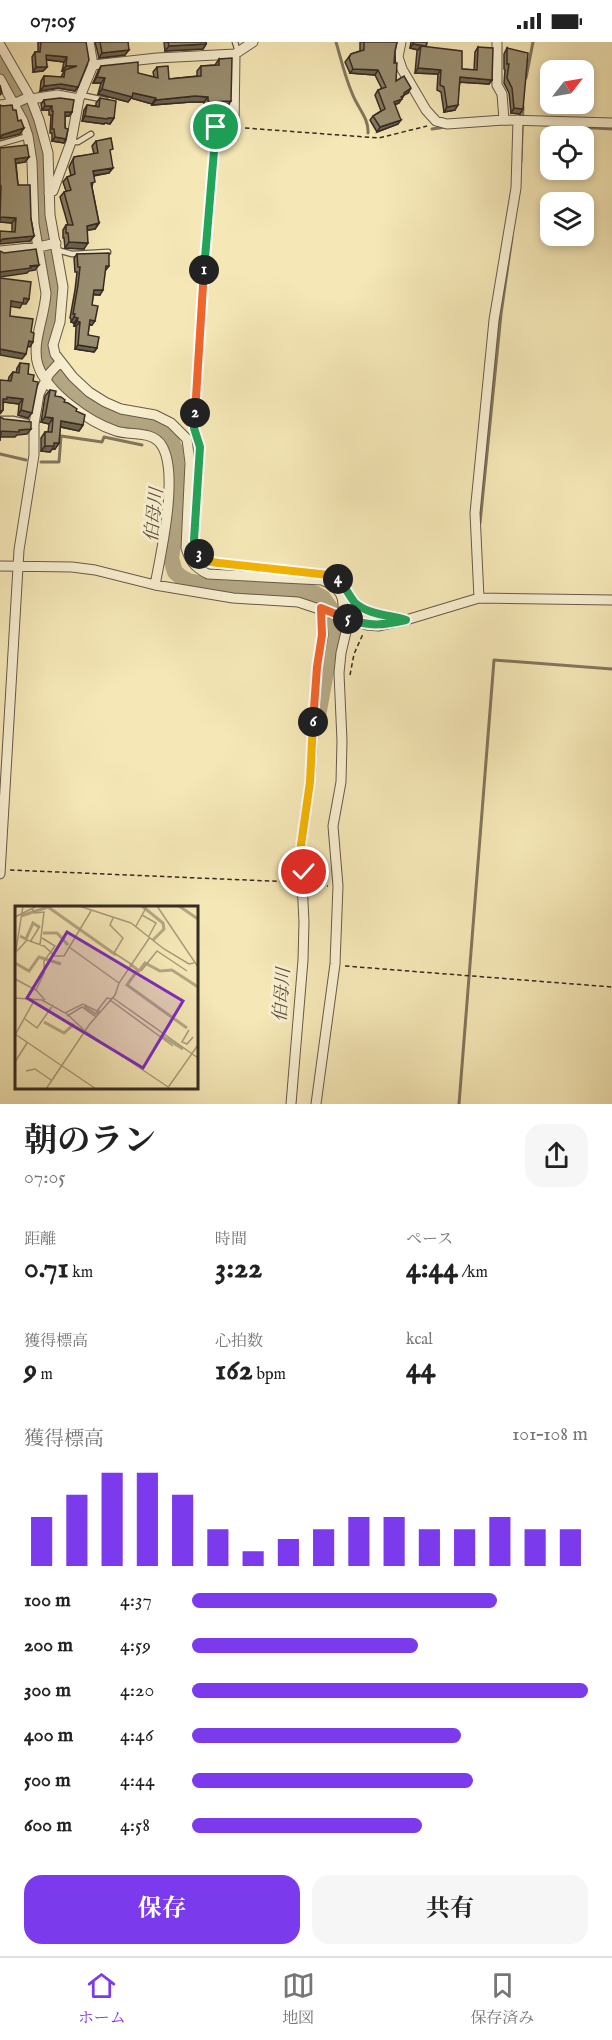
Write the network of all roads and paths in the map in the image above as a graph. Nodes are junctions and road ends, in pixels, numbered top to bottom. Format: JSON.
{"nodes":[{"id":1,"x":89,"y":42,"type":"edge"},
{"id":2,"x":254,"y":42,"type":"edge"},
{"id":3,"x":401,"y":42,"type":"edge"},
{"id":4,"x":497,"y":42,"type":"edge"},
{"id":5,"x":0,"y":45,"type":"edge"},
{"id":6,"x":236,"y":49,"type":"edge"},
{"id":7,"x":93,"y":65,"type":"junction"},
{"id":8,"x":0,"y":79,"type":"edge"},
{"id":9,"x":80,"y":97,"type":"junction"},
{"id":10,"x":30,"y":98,"type":"junction"},
{"id":11,"x":114,"y":102,"type":"edge"},
{"id":12,"x":13,"y":103,"type":"junction"},
{"id":13,"x":0,"y":105,"type":"edge"},
{"id":14,"x":504,"y":120,"type":"junction"},
{"id":15,"x":518,"y":120,"type":"junction"},
{"id":16,"x":436,"y":121,"type":"junction"},
{"id":17,"x":612,"y":123,"type":"edge"},
{"id":18,"x":234,"y":127,"type":"junction"},
{"id":19,"x":91,"y":134,"type":"dead end"},
{"id":20,"x":28,"y":136,"type":"junction"},
{"id":21,"x":71,"y":141,"type":"junction"},
{"id":22,"x":0,"y":144,"type":"edge"},
{"id":23,"x":49,"y":193,"type":"junction"},
{"id":24,"x":39,"y":247,"type":"junction"},
{"id":25,"x":57,"y":247,"type":"junction"},
{"id":26,"x":0,"y":251,"type":"edge"},
{"id":27,"x":108,"y":252,"type":"edge"},
{"id":28,"x":58,"y":364,"type":"junction"},
{"id":29,"x":47,"y":377,"type":"junction"},
{"id":30,"x":0,"y":419,"type":"edge"},
{"id":31,"x":34,"y":424,"type":"junction"},
{"id":32,"x":199,"y":457,"type":"dead end"},
{"id":33,"x":200,"y":556,"type":"dead end"},
{"id":34,"x":0,"y":566,"type":"edge"},
{"id":35,"x":241,"y":566,"type":"dead end"},
{"id":36,"x":18,"y":567,"type":"junction"},
{"id":37,"x":155,"y":585,"type":"junction"},
{"id":38,"x":350,"y":595,"type":"dead end"},
{"id":39,"x":479,"y":598,"type":"junction"},
{"id":40,"x":612,"y":600,"type":"edge"},
{"id":41,"x":321,"y":608,"type":"junction"},
{"id":42,"x":385,"y":615,"type":"dead end"},
{"id":43,"x":345,"y":617,"type":"junction"},
{"id":44,"x":1,"y":872,"type":"edge"},
{"id":45,"x":302,"y":882,"type":"junction"},
{"id":46,"x":338,"y":886,"type":"junction"},
{"id":47,"x":344,"y":966,"type":"dead end"},
{"id":48,"x":612,"y":987,"type":"edge"},
{"id":49,"x":291,"y":1104,"type":"edge"},
{"id":50,"x":316,"y":1104,"type":"edge"}],
"edges":[{"from":1,"to":7,"type":"street"},
{"from":2,"to":6,"type":"street"},
{"from":3,"to":16,"type":"street"},
{"from":4,"to":14,"type":"street"},
{"from":5,"to":10,"type":"street"},
{"from":6,"to":7,"type":"street"},
{"from":6,"to":18,"type":"street"},
{"from":7,"to":9,"type":"street"},
{"from":8,"to":12,"type":"street"},
{"from":9,"to":10,"type":"street"},
{"from":9,"to":11,"type":"lane"},
{"from":9,"to":21,"type":"street"},
{"from":10,"to":12,"type":"street"},
{"from":10,"to":23,"type":"street"},
{"from":12,"to":13,"type":"street"},
{"from":12,"to":20,"type":"street"},
{"from":14,"to":15,"type":"street"},
{"from":14,"to":16,"type":"street"},
{"from":15,"to":17,"type":"street"},
{"from":15,"to":39,"type":"street"},
{"from":16,"to":18,"type":"path"},
{"from":18,"to":32,"type":"path"},
{"from":19,"to":21,"type":"lane"},
{"from":20,"to":22,"type":"lane"},
{"from":20,"to":24,"type":"street"},
{"from":21,"to":23,"type":"street"},
{"from":23,"to":25,"type":"street"},
{"from":24,"to":25,"type":"street"},
{"from":24,"to":26,"type":"street"},
{"from":24,"to":29,"type":"street"},
{"from":25,"to":27,"type":"lane"},
{"from":25,"to":28,"type":"street"},
{"from":28,"to":29,"type":"street"},
{"from":28,"to":43,"type":"street"},
{"from":29,"to":31,"type":"street"},
{"from":29,"to":37,"type":"street"},
{"from":30,"to":31,"type":"lane"},
{"from":31,"to":36,"type":"street"},
{"from":33,"to":35,"type":"path"},
{"from":34,"to":36,"type":"street"},
{"from":36,"to":37,"type":"street"},
{"from":36,"to":44,"type":"street"},
{"from":37,"to":41,"type":"street"},
{"from":38,"to":42,"type":"path"},
{"from":39,"to":40,"type":"street"},
{"from":39,"to":43,"type":"street"},
{"from":41,"to":43,"type":"street"},
{"from":41,"to":45,"type":"street"},
{"from":43,"to":46,"type":"street"},
{"from":44,"to":45,"type":"path"},
{"from":45,"to":46,"type":"path"},
{"from":45,"to":49,"type":"street"},
{"from":46,"to":50,"type":"street"},
{"from":47,"to":48,"type":"path"}]}
